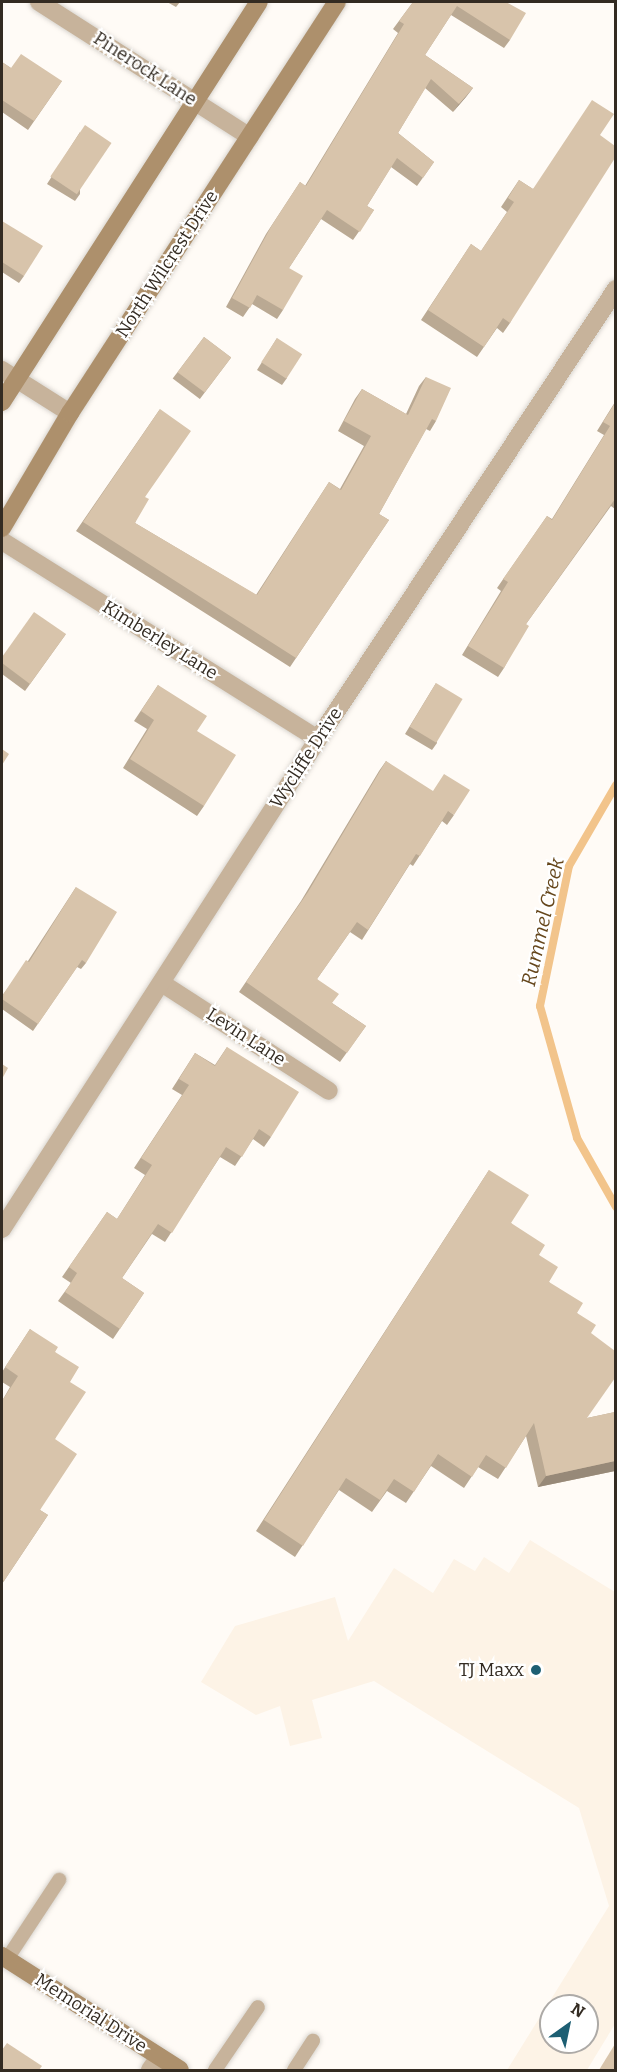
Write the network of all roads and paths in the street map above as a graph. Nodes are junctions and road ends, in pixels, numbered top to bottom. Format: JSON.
{"nodes":[{"id":1,"x":39,"y":2,"type":"edge"},
{"id":2,"x":259,"y":2,"type":"edge"},
{"id":3,"x":337,"y":2,"type":"edge"},
{"id":4,"x":196,"y":102,"type":"junction"},
{"id":5,"x":250,"y":137,"type":"junction"},
{"id":6,"x":615,"y":289,"type":"edge"},
{"id":7,"x":9,"y":374,"type":"edge"},
{"id":8,"x":2,"y":402,"type":"edge"},
{"id":9,"x":70,"y":413,"type":"junction"},
{"id":10,"x":2,"y":528,"type":"edge"},
{"id":11,"x":2,"y":542,"type":"edge"},
{"id":12,"x":318,"y":739,"type":"junction"},
{"id":13,"x":162,"y":984,"type":"junction"},
{"id":14,"x":329,"y":1091,"type":"dead end"},
{"id":15,"x":2,"y":1229,"type":"edge"},
{"id":16,"x":58,"y":1880,"type":"dead end"},
{"id":17,"x":4,"y":1958,"type":"edge"},
{"id":18,"x":258,"y":2007,"type":"dead end"},
{"id":19,"x":312,"y":2041,"type":"dead end"},
{"id":20,"x":155,"y":2064,"type":"edge"},
{"id":21,"x":180,"y":2070,"type":"edge"},
{"id":22,"x":215,"y":2070,"type":"edge"},
{"id":23,"x":294,"y":2070,"type":"edge"}],
"edges":[{"from":1,"to":4,"type":"street","name":"Pinerock Lane"},
{"from":2,"to":4,"type":"main road"},
{"from":3,"to":5,"type":"main road","name":"North Wilcrest Drive"},
{"from":4,"to":5,"type":"street","name":"Pinerock Lane"},
{"from":4,"to":7,"type":"main road"},
{"from":5,"to":9,"type":"main road","name":"North Wilcrest Drive"},
{"from":6,"to":12,"type":"street","name":"Wycliffe Drive"},
{"from":7,"to":8,"type":"main road"},
{"from":7,"to":9,"type":"street"},
{"from":9,"to":10,"type":"main road","name":"North Wilcrest Drive"},
{"from":11,"to":12,"type":"street","name":"Kimberley Lane"},
{"from":12,"to":13,"type":"street","name":"Wycliffe Drive"},
{"from":13,"to":14,"type":"street","name":"Levin Lane"},
{"from":13,"to":15,"type":"street","name":"Wycliffe Drive"},
{"from":16,"to":17,"type":"lane"},
{"from":17,"to":20,"type":"main road","name":"Memorial Drive"},
{"from":18,"to":22,"type":"lane"},
{"from":19,"to":23,"type":"lane"},
{"from":20,"to":21,"type":"main road","name":"Memorial Drive"}]}
